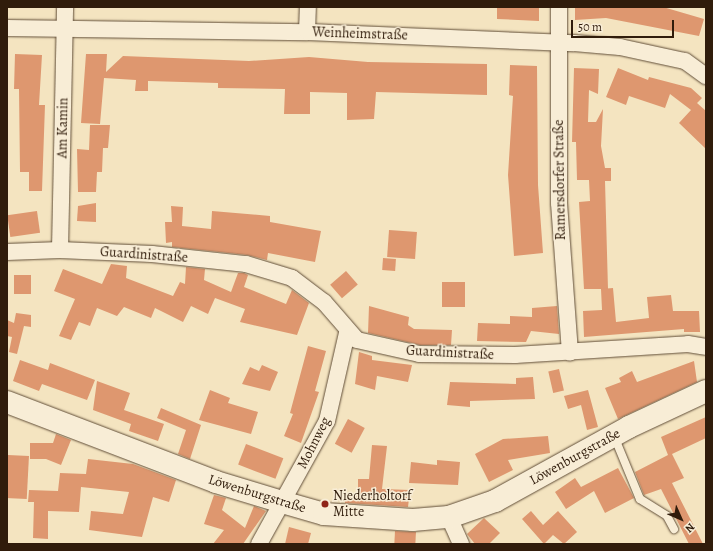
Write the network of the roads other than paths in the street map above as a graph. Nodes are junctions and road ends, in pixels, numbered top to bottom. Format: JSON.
{"nodes":[{"id":1,"x":66,"y":7,"type":"edge"},
{"id":2,"x":308,"y":7,"type":"edge"},
{"id":3,"x":559,"y":7,"type":"edge"},
{"id":4,"x":7,"y":28,"type":"edge"},
{"id":5,"x":65,"y":30,"type":"junction"},
{"id":6,"x":307,"y":32,"type":"junction"},
{"id":7,"x":557,"y":43,"type":"junction"},
{"id":8,"x":706,"y":76,"type":"edge"},
{"id":9,"x":60,"y":250,"type":"junction"},
{"id":10,"x":7,"y":252,"type":"edge"},
{"id":11,"x":347,"y":333,"type":"junction"},
{"id":12,"x":706,"y":347,"type":"edge"},
{"id":13,"x":570,"y":353,"type":"junction"},
{"id":14,"x":706,"y":391,"type":"edge"},
{"id":15,"x":7,"y":402,"type":"edge"},
{"id":16,"x":614,"y":436,"type":"junction"},
{"id":17,"x":282,"y":502,"type":"junction"},
{"id":18,"x":450,"y":517,"type":"junction"},
{"id":19,"x":674,"y":529,"type":"dead end"},
{"id":20,"x":259,"y":544,"type":"edge"},
{"id":21,"x":461,"y":544,"type":"edge"}],
"edges":[{"from":1,"to":5,"type":"street","name":"Am Kamin"},
{"from":2,"to":6,"type":"street"},
{"from":3,"to":7,"type":"street","name":"Ramersdorfer Straße"},
{"from":4,"to":5,"type":"street","name":"Weinheimstraße"},
{"from":5,"to":6,"type":"street","name":"Weinheimstraße"},
{"from":5,"to":9,"type":"street","name":"Am Kamin"},
{"from":6,"to":7,"type":"street","name":"Weinheimstraße"},
{"from":7,"to":8,"type":"street","name":"Weinheimstraße"},
{"from":7,"to":13,"type":"street","name":"Ramersdorfer Straße"},
{"from":9,"to":10,"type":"street","name":"Guardinistraße"},
{"from":9,"to":11,"type":"street","name":"Guardinistraße"},
{"from":11,"to":13,"type":"street","name":"Guardinistraße"},
{"from":11,"to":17,"type":"street","name":"Mohnweg"},
{"from":12,"to":13,"type":"street","name":"Guardinistraße"},
{"from":14,"to":16,"type":"street","name":"Löwenburgstraße"},
{"from":15,"to":17,"type":"street","name":"Löwenburgstraße"},
{"from":16,"to":18,"type":"street","name":"Löwenburgstraße"},
{"from":16,"to":19,"type":"lane"},
{"from":17,"to":18,"type":"street","name":"Löwenburgstraße"},
{"from":17,"to":20,"type":"street","name":"Mohnweg"},
{"from":18,"to":21,"type":"street"}]}
